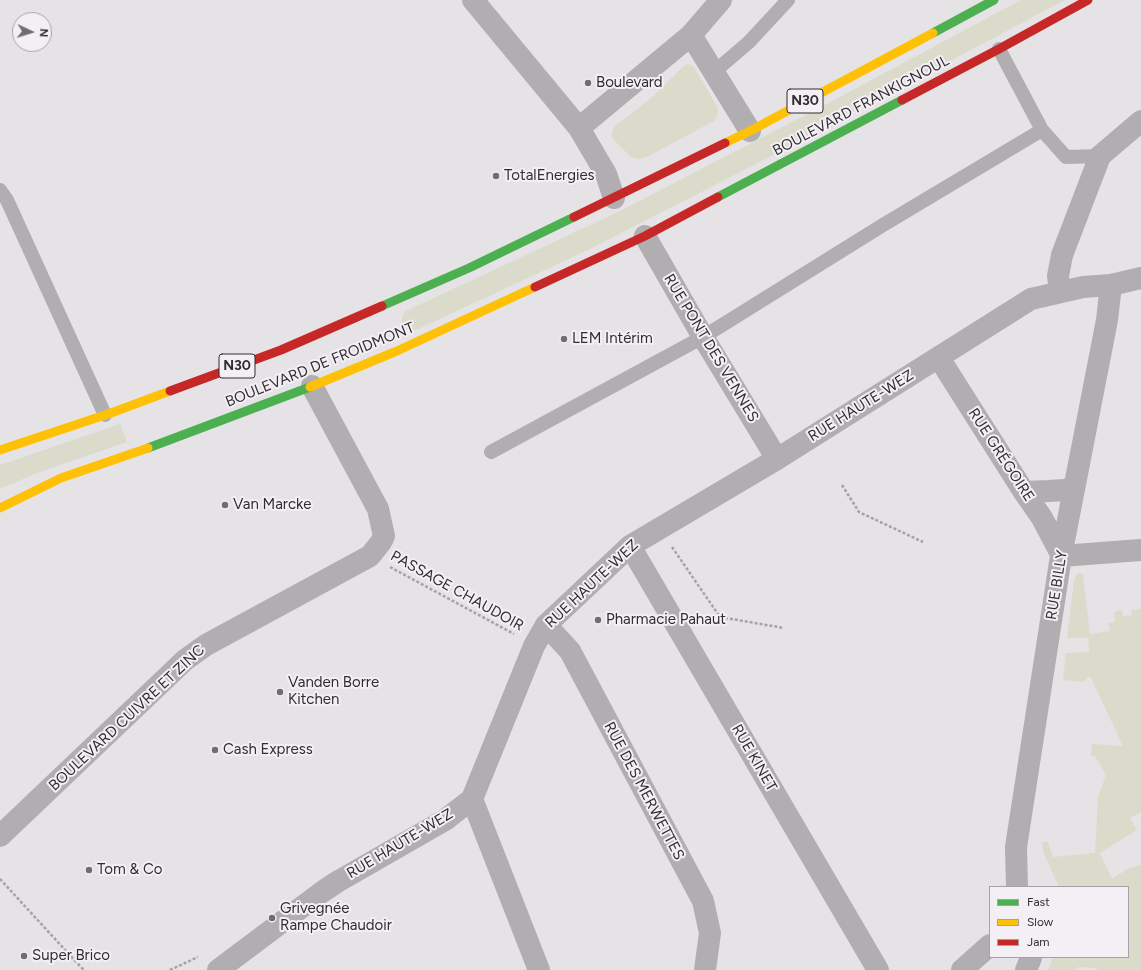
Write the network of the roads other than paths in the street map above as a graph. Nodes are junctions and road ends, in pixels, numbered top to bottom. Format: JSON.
{"nodes":[{"id":1,"x":473,"y":0,"type":"edge"},
{"id":2,"x":722,"y":0,"type":"edge"},
{"id":3,"x":788,"y":0,"type":"edge"},
{"id":4,"x":994,"y":0,"type":"edge"},
{"id":5,"x":1088,"y":0,"type":"edge"},
{"id":6,"x":691,"y":35,"type":"junction"},
{"id":7,"x":999,"y":49,"type":"junction"},
{"id":8,"x":714,"y":72,"type":"junction"},
{"id":9,"x":1141,"y":121,"type":"edge"},
{"id":10,"x":579,"y":128,"type":"junction"},
{"id":11,"x":750,"y":130,"type":"junction"},
{"id":12,"x":1042,"y":130,"type":"junction"},
{"id":13,"x":1100,"y":156,"type":"junction"},
{"id":14,"x":0,"y":190,"type":"edge"},
{"id":15,"x":614,"y":198,"type":"junction"},
{"id":16,"x":645,"y":236,"type":"junction"},
{"id":17,"x":1141,"y":278,"type":"edge"},
{"id":18,"x":1111,"y":285,"type":"junction"},
{"id":19,"x":1060,"y":292,"type":"junction"},
{"id":20,"x":703,"y":337,"type":"junction"},
{"id":21,"x":939,"y":358,"type":"junction"},
{"id":22,"x":312,"y":386,"type":"junction"},
{"id":23,"x":105,"y":415,"type":"junction"},
{"id":24,"x":0,"y":450,"type":"edge"},
{"id":25,"x":491,"y":452,"type":"dead end"},
{"id":26,"x":777,"y":459,"type":"junction"},
{"id":27,"x":1074,"y":488,"type":"junction"},
{"id":28,"x":1024,"y":492,"type":"junction"},
{"id":29,"x":0,"y":508,"type":"edge"},
{"id":30,"x":630,"y":546,"type":"junction"},
{"id":31,"x":1141,"y":550,"type":"edge"},
{"id":32,"x":1061,"y":555,"type":"junction"},
{"id":33,"x":546,"y":625,"type":"junction"},
{"id":34,"x":472,"y":799,"type":"junction"},
{"id":35,"x":0,"y":836,"type":"edge"},
{"id":36,"x":1017,"y":886,"type":"edge"},
{"id":37,"x":989,"y":946,"type":"edge"},
{"id":38,"x":1031,"y":958,"type":"edge"},
{"id":39,"x":218,"y":970,"type":"edge"},
{"id":40,"x":539,"y":970,"type":"edge"},
{"id":41,"x":705,"y":970,"type":"edge"},
{"id":42,"x":878,"y":970,"type":"edge"},
{"id":43,"x":962,"y":970,"type":"edge"},
{"id":44,"x":1026,"y":970,"type":"edge"}],
"edges":[{"from":1,"to":10,"type":"street"},
{"from":2,"to":6,"type":"street"},
{"from":3,"to":8,"type":"lane"},
{"from":4,"to":11,"type":"main road","name":"BOULEVARD FRANKIGNOUL","number":"N30"},
{"from":5,"to":7,"type":"main road","name":"BOULEVARD FRANKIGNOUL"},
{"from":6,"to":8,"type":"street"},
{"from":6,"to":10,"type":"street"},
{"from":7,"to":12,"type":"lane"},
{"from":7,"to":16,"type":"main road","name":"BOULEVARD FRANKIGNOUL"},
{"from":8,"to":11,"type":"street"},
{"from":9,"to":13,"type":"street"},
{"from":10,"to":15,"type":"street"},
{"from":11,"to":15,"type":"main road","name":"BOULEVARD FRANKIGNOUL","number":"N30"},
{"from":12,"to":13,"type":"lane"},
{"from":12,"to":20,"type":"lane"},
{"from":13,"to":19,"type":"street"},
{"from":14,"to":23,"type":"lane"},
{"from":15,"to":23,"type":"main road","name":"BOULEVARD DE FROIDMONT","number":"N30"},
{"from":16,"to":20,"type":"street","name":"RUE PONT DES VENNES"},
{"from":16,"to":22,"type":"main road","name":"BOULEVARD DE FROIDMONT"},
{"from":17,"to":18,"type":"street","name":"RUE HAUTE-WEZ"},
{"from":18,"to":19,"type":"street","name":"RUE HAUTE-WEZ"},
{"from":18,"to":27,"type":"street","name":"RUE BILLY"},
{"from":19,"to":21,"type":"street","name":"RUE HAUTE-WEZ"},
{"from":20,"to":25,"type":"lane"},
{"from":20,"to":26,"type":"street","name":"RUE PONT DES VENNES"},
{"from":21,"to":26,"type":"street","name":"RUE HAUTE-WEZ"},
{"from":21,"to":28,"type":"street","name":"RUE GRÉGOIRE"},
{"from":22,"to":29,"type":"main road","name":"BOULEVARD DE FROIDMONT"},
{"from":22,"to":35,"type":"street","name":"BOULEVARD CUIVRE ET ZINC"},
{"from":23,"to":24,"type":"main road","name":"BOULEVARD DE FROIDMONT","number":"N30"},
{"from":26,"to":30,"type":"street","name":"RUE HAUTE-WEZ"},
{"from":27,"to":28,"type":"street"},
{"from":27,"to":32,"type":"street","name":"RUE BILLY"},
{"from":28,"to":32,"type":"street","name":"RUE GRÉGOIRE"},
{"from":30,"to":33,"type":"street","name":"RUE HAUTE-WEZ"},
{"from":30,"to":42,"type":"street","name":"RUE KINET"},
{"from":31,"to":32,"type":"street"},
{"from":32,"to":36,"type":"street","name":"RUE BILLY"},
{"from":33,"to":34,"type":"street","name":"RUE HAUTE-WEZ"},
{"from":33,"to":41,"type":"street","name":"RUE DES MERWETTES"},
{"from":34,"to":39,"type":"street","name":"RUE HAUTE-WEZ"},
{"from":34,"to":40,"type":"street"},
{"from":37,"to":43,"type":"street"},
{"from":38,"to":44,"type":"street"}]}
